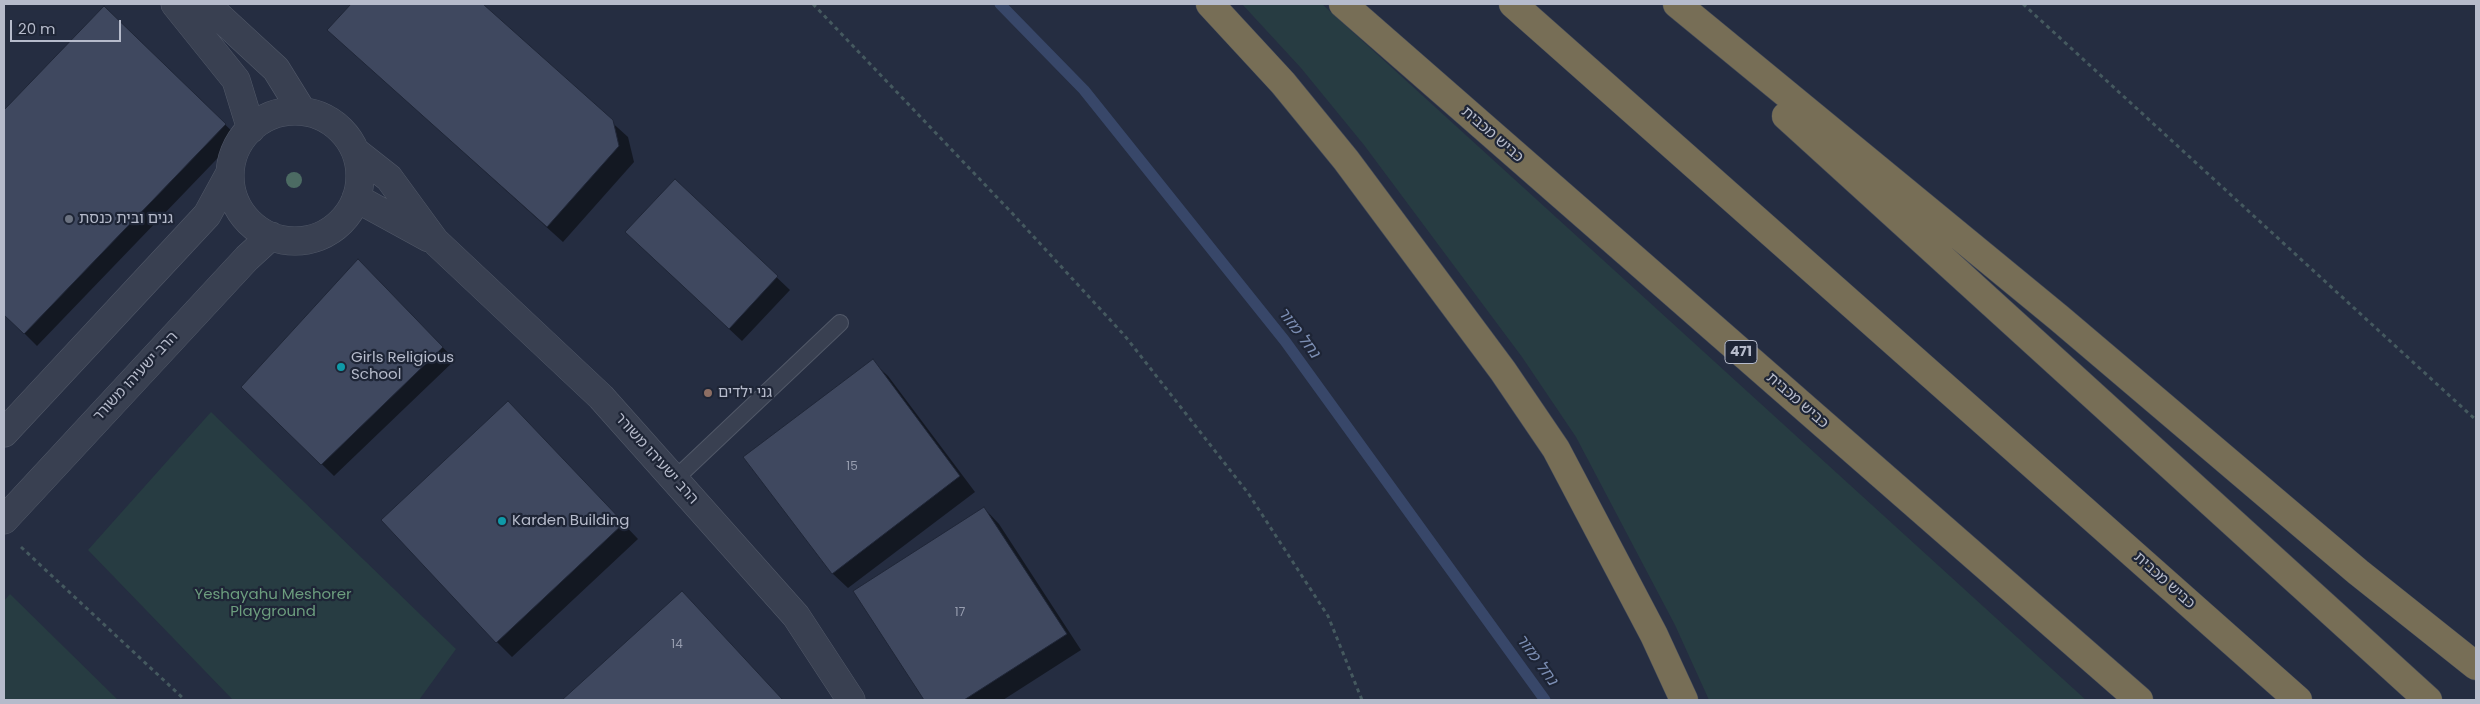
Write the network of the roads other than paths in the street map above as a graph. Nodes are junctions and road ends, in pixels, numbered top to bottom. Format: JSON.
{"nodes":[{"id":1,"x":176,"y":4,"type":"edge"},
{"id":2,"x":201,"y":4,"type":"edge"},
{"id":3,"x":1210,"y":4,"type":"edge"},
{"id":4,"x":1342,"y":4,"type":"edge"},
{"id":5,"x":1513,"y":4,"type":"edge"},
{"id":6,"x":1662,"y":4,"type":"edge"},
{"id":7,"x":1677,"y":4,"type":"edge"},
{"id":8,"x":302,"y":111,"type":"junction"},
{"id":9,"x":250,"y":129,"type":"junction"},
{"id":10,"x":356,"y":152,"type":"junction"},
{"id":11,"x":230,"y":173,"type":"junction"},
{"id":12,"x":356,"y":198,"type":"junction"},
{"id":13,"x":271,"y":236,"type":"junction"},
{"id":14,"x":435,"y":241,"type":"junction"},
{"id":15,"x":840,"y":323,"type":"dead end"},
{"id":16,"x":4,"y":433,"type":"edge"},
{"id":17,"x":674,"y":480,"type":"junction"},
{"id":18,"x":4,"y":520,"type":"edge"},
{"id":19,"x":2476,"y":666,"type":"edge"},
{"id":20,"x":851,"y":700,"type":"edge"},
{"id":21,"x":1684,"y":700,"type":"edge"},
{"id":22,"x":2139,"y":700,"type":"edge"},
{"id":23,"x":2298,"y":700,"type":"edge"},
{"id":24,"x":2428,"y":700,"type":"edge"}],
"edges":[{"from":1,"to":9,"type":"street"},
{"from":2,"to":8,"type":"street"},
{"from":3,"to":21,"type":"highway"},
{"from":4,"to":22,"type":"highway","name":"כביש מכבית","number":"471"},
{"from":5,"to":23,"type":"highway","name":"כביש מכבית"},
{"from":6,"to":24,"type":"highway"},
{"from":7,"to":19,"type":"highway"},
{"from":8,"to":9,"type":"street"},
{"from":8,"to":10,"type":"street"},
{"from":9,"to":11,"type":"street"},
{"from":10,"to":12,"type":"street"},
{"from":10,"to":14,"type":"street","name":"הרב ישעיהו משורר"},
{"from":11,"to":13,"type":"street"},
{"from":11,"to":16,"type":"street"},
{"from":12,"to":13,"type":"street"},
{"from":12,"to":14,"type":"street","name":"הרב ישעיהו משורר"},
{"from":13,"to":18,"type":"street","name":"הרב ישעיהו משורר"},
{"from":14,"to":17,"type":"street","name":"הרב ישעיהו משורר"},
{"from":15,"to":17,"type":"lane"},
{"from":17,"to":20,"type":"street","name":"הרב ישעיהו משורר"}]}
